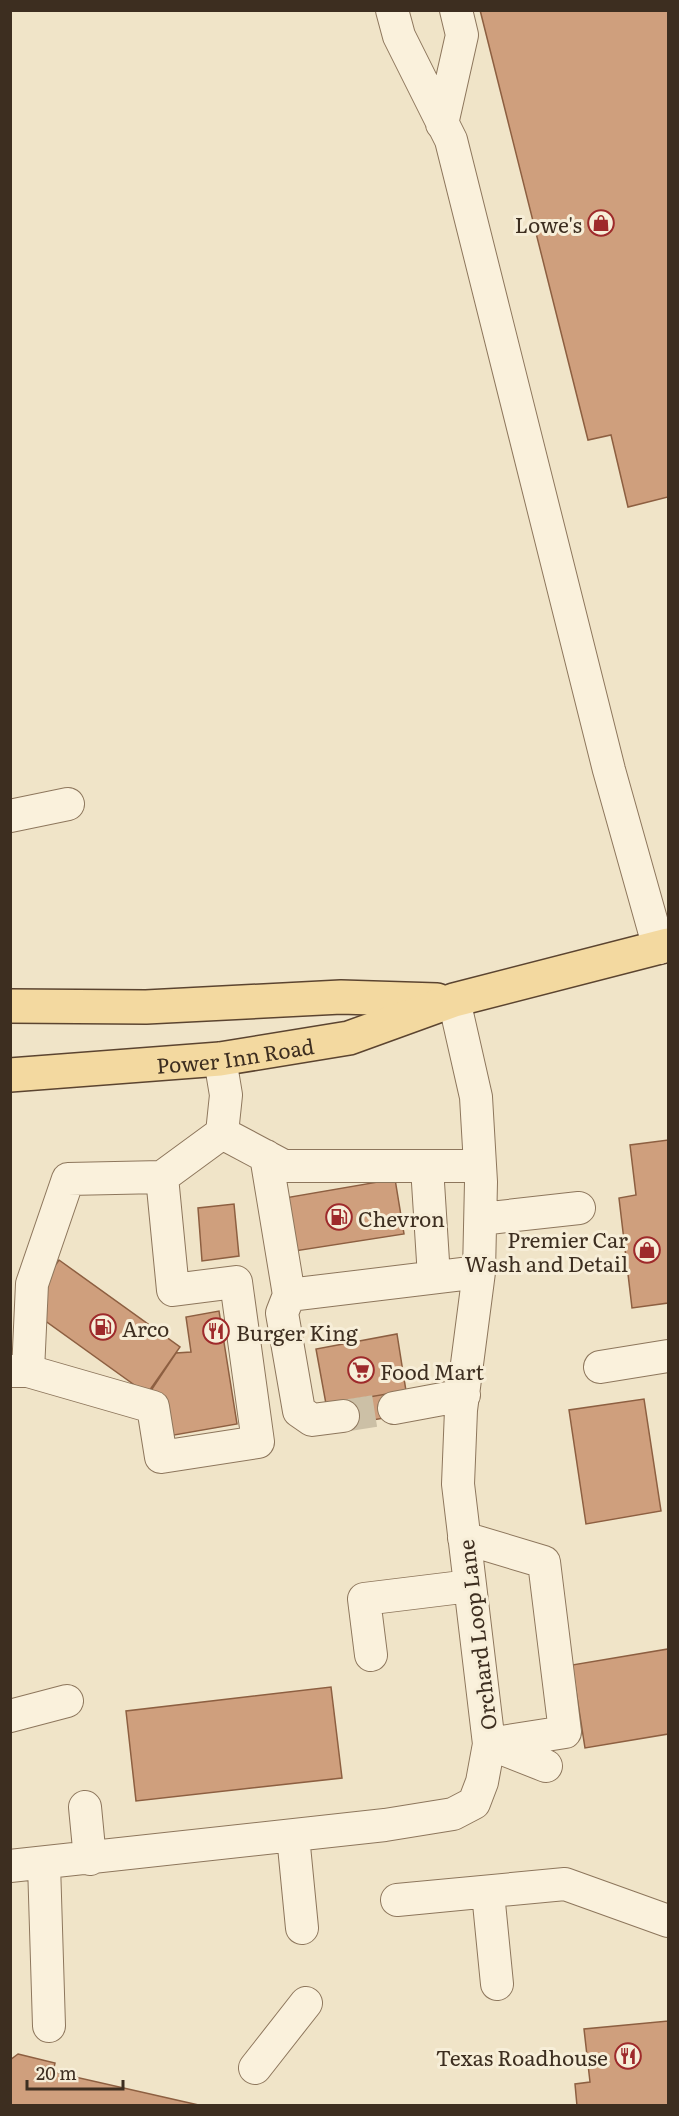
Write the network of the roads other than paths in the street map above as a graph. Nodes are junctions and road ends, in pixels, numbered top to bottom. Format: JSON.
{"nodes":[{"id":1,"x":392,"y":10,"type":"edge"},
{"id":2,"x":456,"y":10,"type":"edge"},
{"id":3,"x":442,"y":124,"type":"junction"},
{"id":4,"x":68,"y":804,"type":"dead end"},
{"id":5,"x":10,"y":816,"type":"edge"},
{"id":6,"x":664,"y":946,"type":"edge"},
{"id":7,"x":454,"y":1000,"type":"junction"},
{"id":8,"x":10,"y":1006,"type":"edge"},
{"id":9,"x":220,"y":1059,"type":"junction"},
{"id":10,"x":10,"y":1075,"type":"edge"},
{"id":11,"x":222,"y":1133,"type":"junction"},
{"id":12,"x":266,"y":1156,"type":"junction"},
{"id":13,"x":480,"y":1166,"type":"junction"},
{"id":14,"x":427,"y":1167,"type":"junction"},
{"id":15,"x":162,"y":1177,"type":"junction"},
{"id":16,"x":579,"y":1208,"type":"dead end"},
{"id":17,"x":481,"y":1219,"type":"junction"},
{"id":18,"x":479,"y":1272,"type":"junction"},
{"id":19,"x":434,"y":1277,"type":"junction"},
{"id":20,"x":289,"y":1295,"type":"junction"},
{"id":21,"x":669,"y":1356,"type":"edge"},
{"id":22,"x":600,"y":1367,"type":"dead end"},
{"id":23,"x":19,"y":1371,"type":"edge"},
{"id":24,"x":464,"y":1395,"type":"junction"},
{"id":25,"x":394,"y":1408,"type":"tunnel mouth"},
{"id":26,"x":343,"y":1416,"type":"tunnel mouth"},
{"id":27,"x":464,"y":1538,"type":"junction"},
{"id":28,"x":470,"y":1586,"type":"junction"},
{"id":29,"x":371,"y":1655,"type":"dead end"},
{"id":30,"x":67,"y":1701,"type":"dead end"},
{"id":31,"x":10,"y":1716,"type":"edge"},
{"id":32,"x":489,"y":1744,"type":"junction"},
{"id":33,"x":546,"y":1766,"type":"dead end"},
{"id":34,"x":85,"y":1807,"type":"dead end"},
{"id":35,"x":293,"y":1836,"type":"junction"},
{"id":36,"x":90,"y":1859,"type":"junction"},
{"id":37,"x":44,"y":1864,"type":"junction"},
{"id":38,"x":10,"y":1866,"type":"edge"},
{"id":39,"x":488,"y":1893,"type":"junction"},
{"id":40,"x":397,"y":1900,"type":"dead end"},
{"id":41,"x":669,"y":1921,"type":"edge"},
{"id":42,"x":302,"y":1928,"type":"dead end"},
{"id":43,"x":497,"y":1984,"type":"dead end"},
{"id":44,"x":306,"y":2002,"type":"dead end"},
{"id":45,"x":49,"y":2026,"type":"dead end"},
{"id":46,"x":255,"y":2068,"type":"dead end"}],
"edges":[{"from":1,"to":3,"type":"street"},
{"from":2,"to":3,"type":"street"},
{"from":3,"to":6,"type":"street"},
{"from":4,"to":5,"type":"street"},
{"from":6,"to":7,"type":"main road","name":"Power Inn Road"},
{"from":7,"to":8,"type":"main road","name":"Power Inn Road"},
{"from":7,"to":9,"type":"main road","name":"Power Inn Road"},
{"from":7,"to":13,"type":"street","name":"Orchard Loop Lane"},
{"from":9,"to":10,"type":"main road","name":"Power Inn Road"},
{"from":9,"to":11,"type":"street"},
{"from":11,"to":12,"type":"street"},
{"from":11,"to":15,"type":"street"},
{"from":12,"to":14,"type":"street"},
{"from":12,"to":20,"type":"street"},
{"from":13,"to":14,"type":"street"},
{"from":13,"to":17,"type":"street","name":"Orchard Loop Lane"},
{"from":14,"to":19,"type":"street"},
{"from":15,"to":23,"type":"street"},
{"from":15,"to":23,"type":"street"},
{"from":16,"to":17,"type":"street"},
{"from":17,"to":18,"type":"street","name":"Orchard Loop Lane"},
{"from":18,"to":19,"type":"street"},
{"from":18,"to":24,"type":"street","name":"Orchard Loop Lane"},
{"from":19,"to":20,"type":"street"},
{"from":20,"to":26,"type":"street"},
{"from":21,"to":22,"type":"street"},
{"from":24,"to":25,"type":"street"},
{"from":24,"to":27,"type":"street","name":"Orchard Loop Lane"},
{"from":27,"to":28,"type":"street","name":"Orchard Loop Lane"},
{"from":27,"to":32,"type":"street"},
{"from":28,"to":29,"type":"street"},
{"from":28,"to":32,"type":"street","name":"Orchard Loop Lane"},
{"from":30,"to":31,"type":"street"},
{"from":32,"to":33,"type":"street"},
{"from":32,"to":35,"type":"street","name":"Orchard Loop Lane"},
{"from":34,"to":36,"type":"street"},
{"from":35,"to":36,"type":"street","name":"Orchard Loop Lane"},
{"from":35,"to":42,"type":"street"},
{"from":36,"to":37,"type":"street","name":"Orchard Loop Lane"},
{"from":37,"to":38,"type":"street","name":"Orchard Loop Lane"},
{"from":37,"to":45,"type":"street"},
{"from":39,"to":40,"type":"street"},
{"from":39,"to":41,"type":"street"},
{"from":39,"to":43,"type":"street"},
{"from":44,"to":46,"type":"street"}]}
